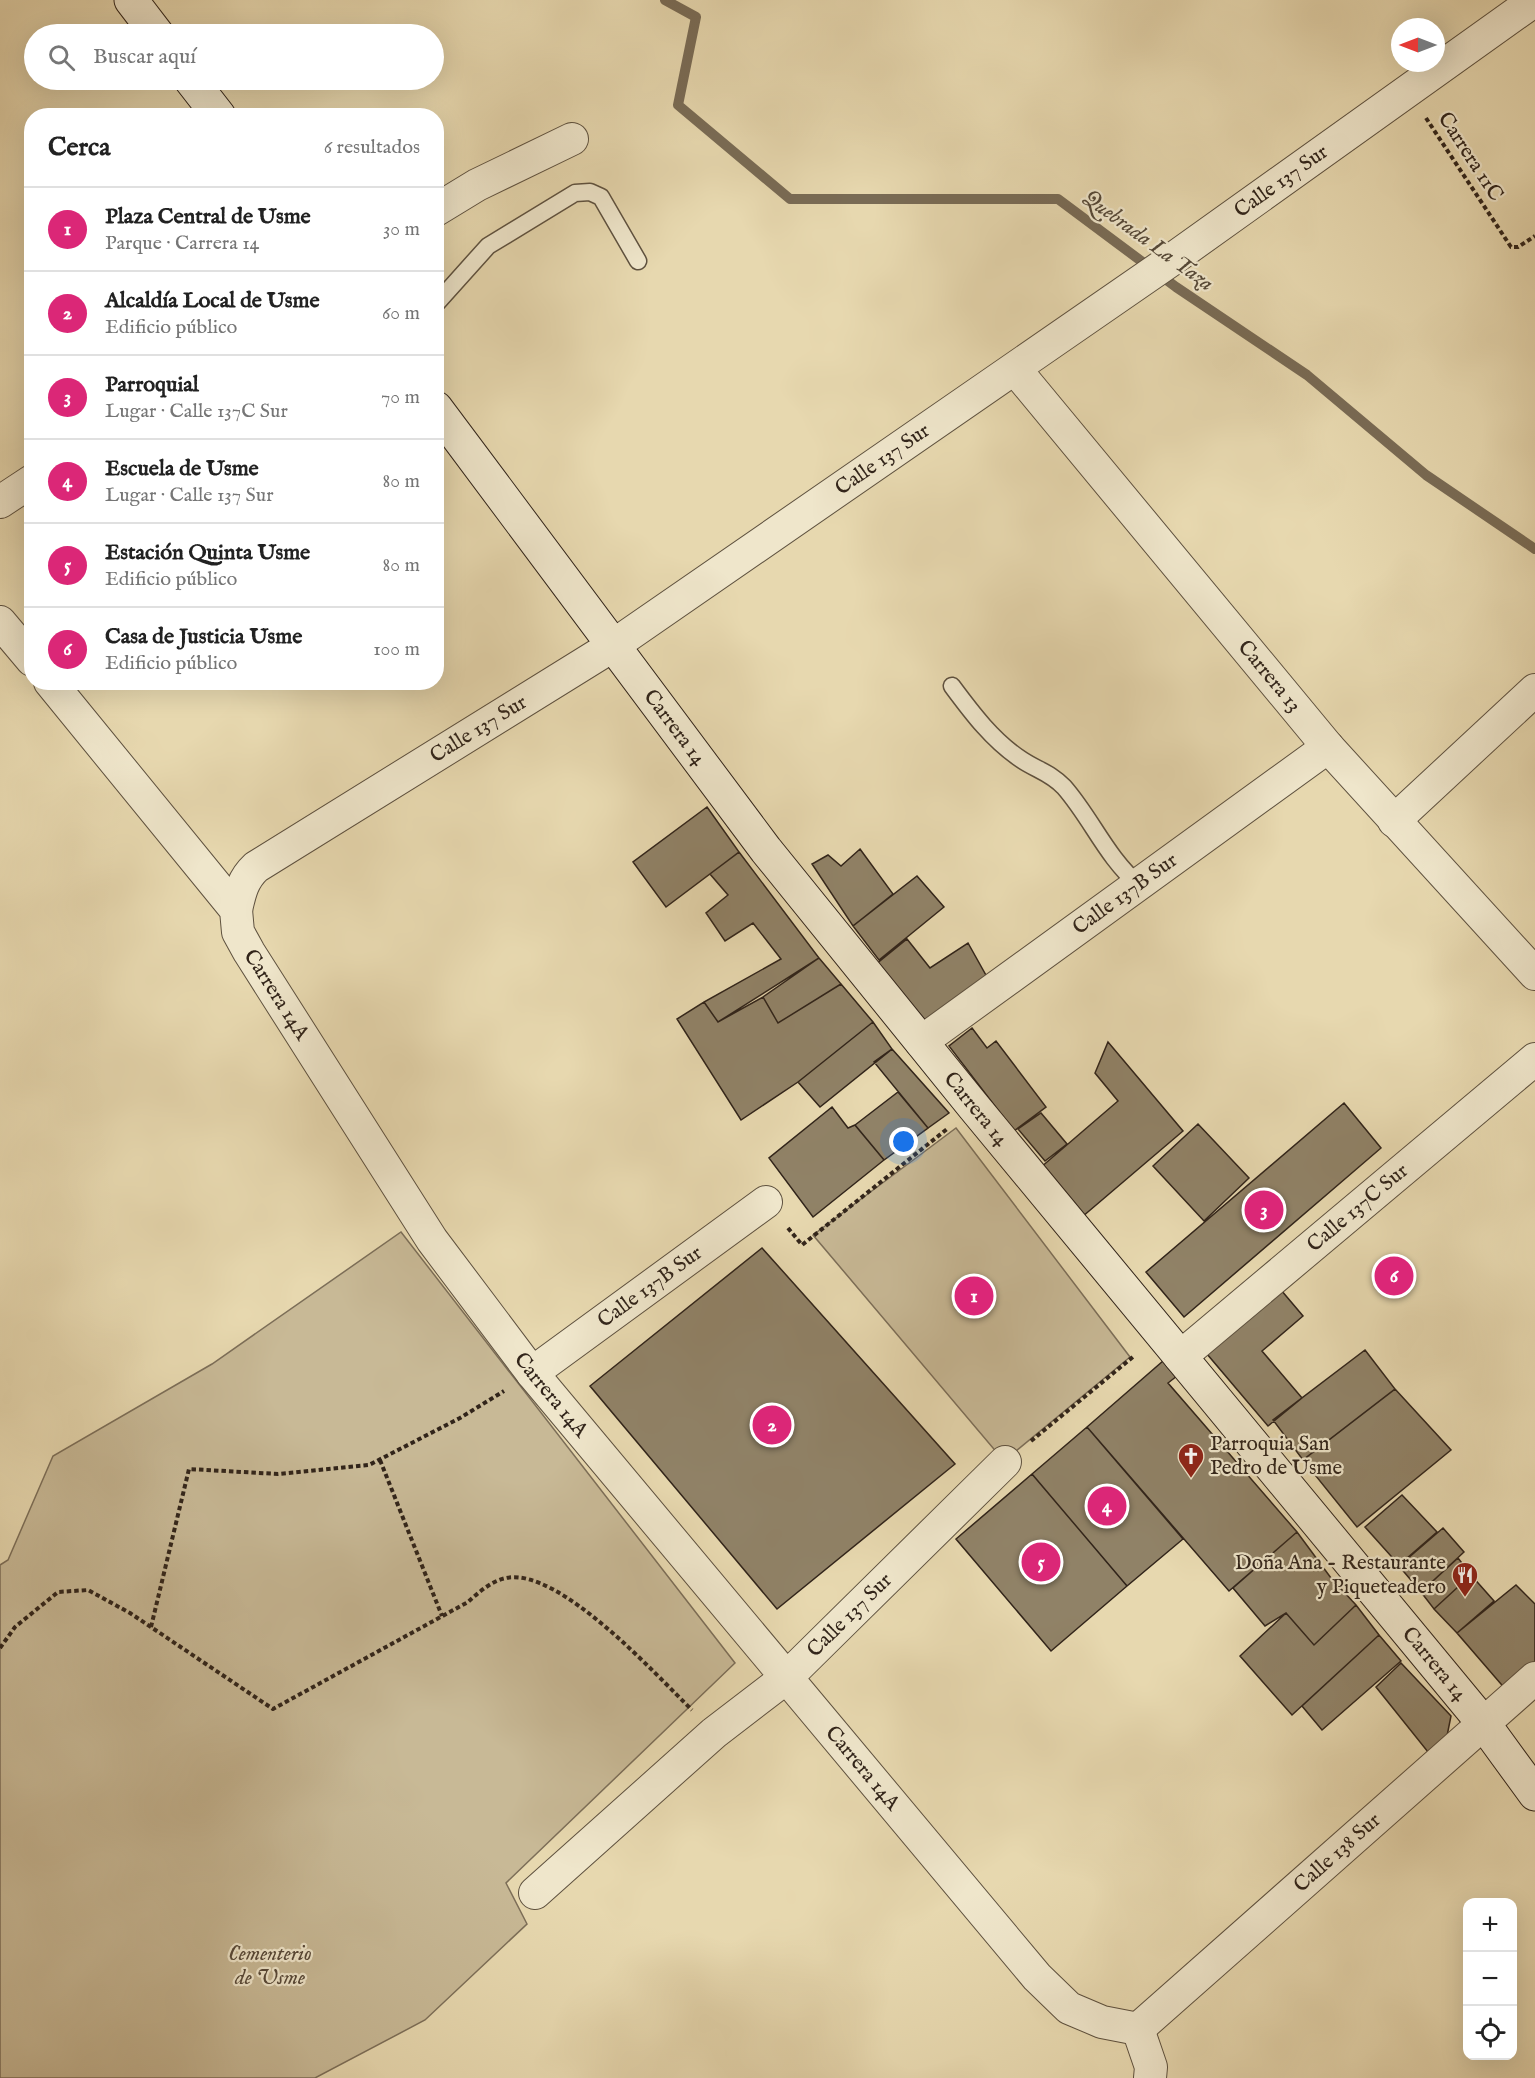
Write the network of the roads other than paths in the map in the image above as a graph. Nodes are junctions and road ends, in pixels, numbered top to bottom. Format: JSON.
{"nodes":[{"id":1,"x":131,"y":0,"type":"edge"},
{"id":2,"x":1534,"y":0,"type":"edge"},
{"id":3,"x":149,"y":24,"type":"edge"},
{"id":4,"x":199,"y":90,"type":"edge"},
{"id":5,"x":213,"y":108,"type":"edge"},
{"id":6,"x":572,"y":140,"type":"dead end"},
{"id":7,"x":444,"y":205,"type":"edge"},
{"id":8,"x":638,"y":261,"type":"dead end"},
{"id":9,"x":444,"y":295,"type":"edge"},
{"id":10,"x":1015,"y":369,"type":"junction"},
{"id":11,"x":444,"y":419,"type":"edge"},
{"id":12,"x":24,"y":486,"type":"edge"},
{"id":13,"x":0,"y":502,"type":"edge"},
{"id":14,"x":0,"y":622,"type":"edge"},
{"id":15,"x":614,"y":645,"type":"junction"},
{"id":16,"x":24,"y":650,"type":"edge"},
{"id":17,"x":952,"y":686,"type":"dead end"},
{"id":18,"x":57,"y":690,"type":"edge"},
{"id":19,"x":1535,"y":690,"type":"edge"},
{"id":20,"x":1328,"y":747,"type":"junction"},
{"id":21,"x":1394,"y":821,"type":"junction"},
{"id":22,"x":1140,"y":886,"type":"junction"},
{"id":23,"x":236,"y":910,"type":"junction"},
{"id":24,"x":1535,"y":974,"type":"edge"},
{"id":25,"x":921,"y":1042,"type":"junction"},
{"id":26,"x":1535,"y":1059,"type":"edge"},
{"id":27,"x":766,"y":1202,"type":"road end"},
{"id":28,"x":1171,"y":1346,"type":"junction"},
{"id":29,"x":532,"y":1373,"type":"junction"},
{"id":30,"x":1005,"y":1462,"type":"road end"},
{"id":31,"x":787,"y":1677,"type":"junction"},
{"id":32,"x":1535,"y":1678,"type":"edge"},
{"id":33,"x":1484,"y":1724,"type":"junction"},
{"id":34,"x":1535,"y":1794,"type":"edge"},
{"id":35,"x":535,"y":1893,"type":"dead end"},
{"id":36,"x":1138,"y":2030,"type":"junction"},
{"id":37,"x":1150,"y":2078,"type":"edge"}],
"edges":[{"from":1,"to":3,"type":"street"},
{"from":2,"to":10,"type":"street","name":"Calle 137 Sur"},
{"from":4,"to":5,"type":"street"},
{"from":6,"to":7,"type":"street"},
{"from":8,"to":9,"type":"lane"},
{"from":10,"to":15,"type":"street","name":"Calle 137 Sur"},
{"from":10,"to":20,"type":"street","name":"Carrera 13"},
{"from":11,"to":15,"type":"street","name":"Carrera 14"},
{"from":12,"to":13,"type":"street"},
{"from":14,"to":16,"type":"street"},
{"from":15,"to":23,"type":"street","name":"Calle 137 Sur"},
{"from":15,"to":25,"type":"street","name":"Carrera 14"},
{"from":17,"to":22,"type":"lane"},
{"from":18,"to":23,"type":"street","name":"Carrera 14A"},
{"from":19,"to":21,"type":"street"},
{"from":20,"to":21,"type":"street","name":"Carrera 13"},
{"from":20,"to":22,"type":"street","name":"Calle 137B Sur"},
{"from":21,"to":24,"type":"street","name":"Carrera 13"},
{"from":22,"to":25,"type":"street","name":"Calle 137B Sur"},
{"from":23,"to":29,"type":"street","name":"Carrera 14A"},
{"from":25,"to":28,"type":"street","name":"Carrera 14"},
{"from":26,"to":28,"type":"street","name":"Calle 137C Sur"},
{"from":27,"to":29,"type":"street","name":"Calle 137B Sur"},
{"from":28,"to":33,"type":"street","name":"Carrera 14"},
{"from":29,"to":31,"type":"street","name":"Carrera 14A"},
{"from":30,"to":31,"type":"street","name":"Calle 137 Sur"},
{"from":31,"to":35,"type":"street","name":"Calle 137 Sur"},
{"from":31,"to":36,"type":"street","name":"Carrera 14A"},
{"from":32,"to":33,"type":"street","name":"Calle 138 Sur"},
{"from":33,"to":34,"type":"street","name":"Carrera 14"},
{"from":33,"to":36,"type":"street","name":"Calle 138 Sur"},
{"from":36,"to":37,"type":"street"}]}
